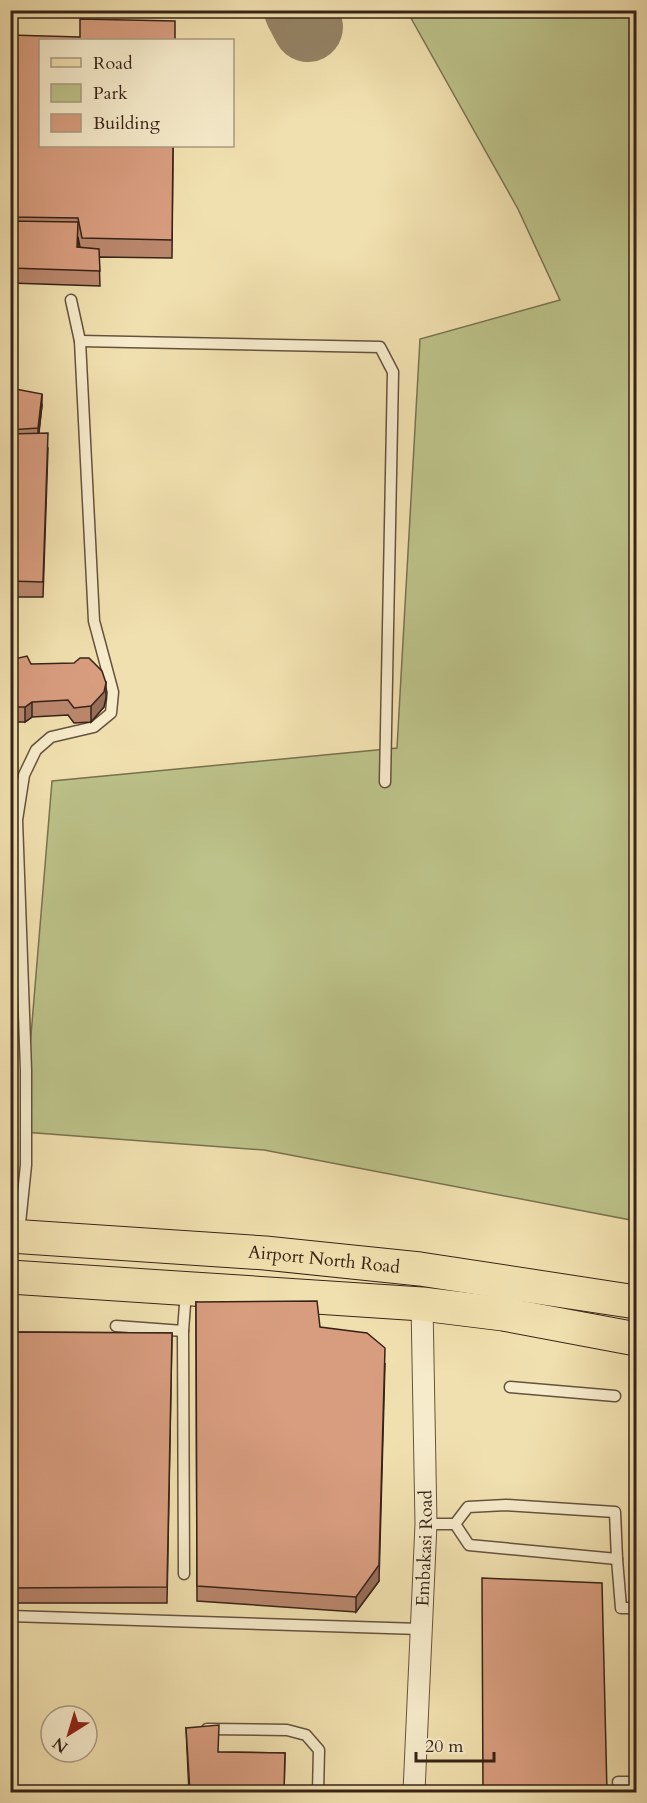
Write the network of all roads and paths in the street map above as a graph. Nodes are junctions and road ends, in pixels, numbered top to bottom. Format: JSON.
{"nodes":[{"id":1,"x":71,"y":300,"type":"dead end"},
{"id":2,"x":80,"y":341,"type":"junction"},
{"id":3,"x":385,"y":782,"type":"dead end"},
{"id":4,"x":14,"y":1236,"type":"edge"},
{"id":5,"x":10,"y":1276,"type":"edge"},
{"id":6,"x":186,"y":1288,"type":"junction"},
{"id":7,"x":636,"y":1302,"type":"edge"},
{"id":8,"x":422,"y":1304,"type":"junction"},
{"id":9,"x":116,"y":1326,"type":"dead end"},
{"id":10,"x":183,"y":1331,"type":"junction"},
{"id":11,"x":636,"y":1339,"type":"edge"},
{"id":12,"x":510,"y":1387,"type":"dead end"},
{"id":13,"x":615,"y":1396,"type":"dead end"},
{"id":14,"x":426,"y":1524,"type":"junction"},
{"id":15,"x":455,"y":1524,"type":"junction"},
{"id":16,"x":617,"y":1559,"type":"junction"},
{"id":17,"x":184,"y":1574,"type":"dead end"},
{"id":18,"x":636,"y":1608,"type":"edge"},
{"id":19,"x":10,"y":1616,"type":"edge"},
{"id":20,"x":420,"y":1629,"type":"junction"},
{"id":21,"x":199,"y":1728,"type":"edge"},
{"id":22,"x":618,"y":1782,"type":"dead end"},
{"id":23,"x":636,"y":1782,"type":"edge"},
{"id":24,"x":318,"y":1792,"type":"edge"},
{"id":25,"x":414,"y":1792,"type":"edge"}],
"edges":[{"from":1,"to":2,"type":"lane"},
{"from":2,"to":3,"type":"lane"},
{"from":2,"to":4,"type":"lane"},
{"from":4,"to":7,"type":"main road","name":"Airport North Road"},
{"from":5,"to":6,"type":"main road","name":"Airport North Road"},
{"from":6,"to":8,"type":"main road","name":"Airport North Road"},
{"from":6,"to":10,"type":"lane"},
{"from":8,"to":11,"type":"main road","name":"Airport North Road"},
{"from":8,"to":14,"type":"street","name":"Embakasi Road"},
{"from":9,"to":10,"type":"lane"},
{"from":10,"to":17,"type":"lane"},
{"from":12,"to":13,"type":"lane"},
{"from":14,"to":15,"type":"lane"},
{"from":14,"to":20,"type":"street","name":"Embakasi Road"},
{"from":15,"to":16,"type":"lane"},
{"from":15,"to":16,"type":"lane"},
{"from":16,"to":18,"type":"lane"},
{"from":19,"to":20,"type":"lane"},
{"from":20,"to":25,"type":"street","name":"Embakasi Road"},
{"from":21,"to":24,"type":"lane"},
{"from":22,"to":23,"type":"lane"}]}
